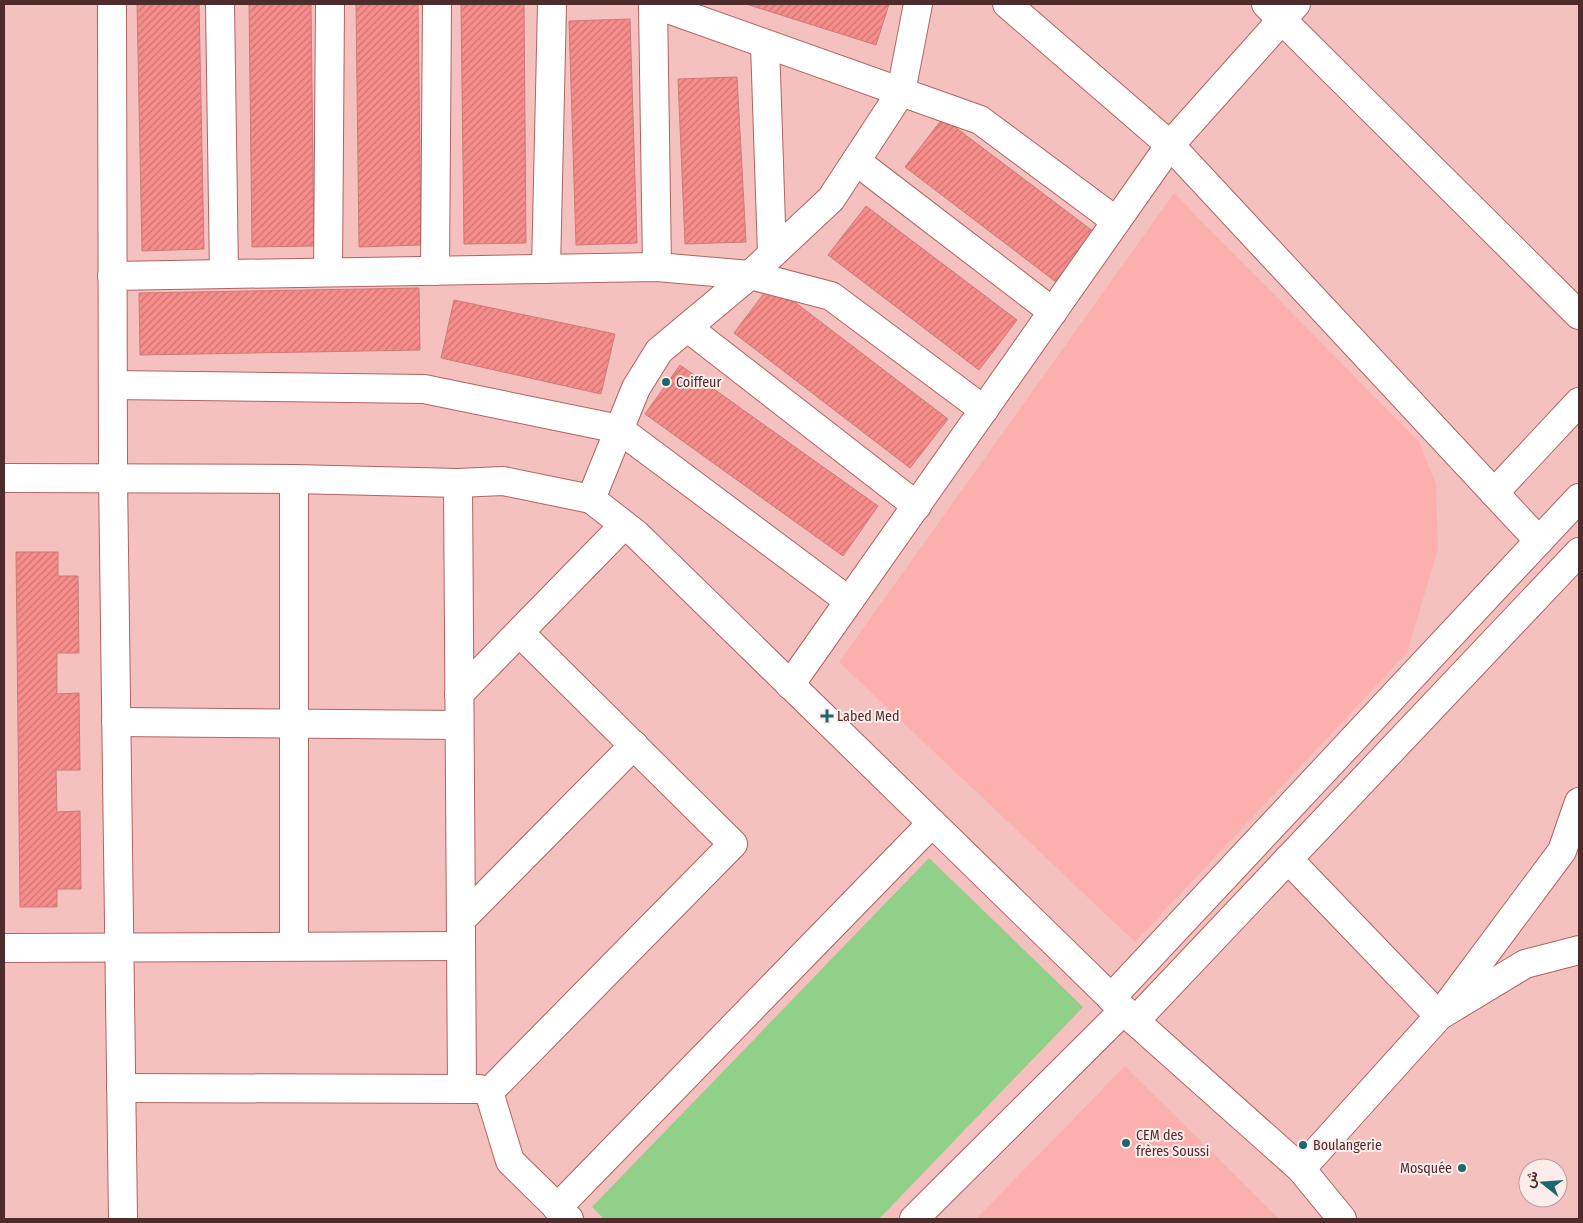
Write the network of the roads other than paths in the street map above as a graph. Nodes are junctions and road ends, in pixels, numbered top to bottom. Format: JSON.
{"nodes":[{"id":1,"x":112,"y":4,"type":"edge"},
{"id":2,"x":220,"y":4,"type":"edge"},
{"id":3,"x":330,"y":4,"type":"edge"},
{"id":4,"x":437,"y":4,"type":"edge"},
{"id":5,"x":552,"y":4,"type":"edge"},
{"id":6,"x":654,"y":4,"type":"edge"},
{"id":7,"x":918,"y":4,"type":"edge"},
{"id":8,"x":1007,"y":4,"type":"edge"},
{"id":9,"x":1281,"y":9,"type":"edge"},
{"id":10,"x":765,"y":44,"type":"junction"},
{"id":11,"x":901,"y":92,"type":"junction"},
{"id":12,"x":1170,"y":145,"type":"junction"},
{"id":13,"x":856,"y":161,"type":"junction"},
{"id":14,"x":1116,"y":221,"type":"junction"},
{"id":15,"x":772,"y":254,"type":"junction"},
{"id":16,"x":657,"y":267,"type":"junction"},
{"id":17,"x":546,"y":269,"type":"junction"},
{"id":18,"x":435,"y":271,"type":"junction"},
{"id":19,"x":328,"y":272,"type":"junction"},
{"id":20,"x":224,"y":274,"type":"junction"},
{"id":21,"x":750,"y":275,"type":"junction"},
{"id":22,"x":112,"y":276,"type":"junction"},
{"id":23,"x":1053,"y":312,"type":"junction"},
{"id":24,"x":1579,"y":315,"type":"edge"},
{"id":25,"x":688,"y":328,"type":"junction"},
{"id":26,"x":113,"y":385,"type":"junction"},
{"id":27,"x":1579,"y":402,"type":"edge"},
{"id":28,"x":984,"y":410,"type":"junction"},
{"id":29,"x":619,"y":429,"type":"junction"},
{"id":30,"x":113,"y":477,"type":"junction"},
{"id":31,"x":4,"y":478,"type":"edge"},
{"id":32,"x":294,"y":479,"type":"junction"},
{"id":33,"x":458,"y":483,"type":"junction"},
{"id":34,"x":1494,"y":493,"type":"junction"},
{"id":35,"x":1579,"y":498,"type":"edge"},
{"id":36,"x":591,"y":499,"type":"junction"},
{"id":37,"x":917,"y":506,"type":"junction"},
{"id":38,"x":624,"y":526,"type":"junction"},
{"id":39,"x":1539,"y":542,"type":"junction"},
{"id":40,"x":1579,"y":552,"type":"edge"},
{"id":41,"x":849,"y":602,"type":"junction"},
{"id":42,"x":520,"y":634,"type":"junction"},
{"id":43,"x":790,"y":685,"type":"junction"},
{"id":44,"x":459,"y":694,"type":"junction"},
{"id":45,"x":116,"y":722,"type":"junction"},
{"id":46,"x":294,"y":724,"type":"junction"},
{"id":47,"x":459,"y":725,"type":"junction"},
{"id":48,"x":634,"y":745,"type":"junction"},
{"id":49,"x":1579,"y":802,"type":"edge"},
{"id":50,"x":932,"y":823,"type":"junction"},
{"id":51,"x":1288,"y":859,"type":"junction"},
{"id":52,"x":461,"y":933,"type":"junction"},
{"id":53,"x":294,"y":946,"type":"junction"},
{"id":54,"x":119,"y":947,"type":"junction"},
{"id":55,"x":4,"y":948,"type":"edge"},
{"id":56,"x":1579,"y":950,"type":"edge"},
{"id":57,"x":1123,"y":1010,"type":"junction"},
{"id":58,"x":1439,"y":1016,"type":"junction"},
{"id":59,"x":121,"y":1088,"type":"junction"},
{"id":60,"x":462,"y":1089,"type":"junction"},
{"id":61,"x":493,"y":1089,"type":"junction"},
{"id":62,"x":1301,"y":1169,"type":"junction"},
{"id":63,"x":563,"y":1214,"type":"edge"},
{"id":64,"x":122,"y":1219,"type":"edge"},
{"id":65,"x":914,"y":1219,"type":"edge"},
{"id":66,"x":1342,"y":1219,"type":"edge"}],
"edges":[{"from":1,"to":22,"type":"street"},
{"from":2,"to":20,"type":"street"},
{"from":3,"to":19,"type":"street"},
{"from":4,"to":18,"type":"street"},
{"from":5,"to":17,"type":"street"},
{"from":6,"to":10,"type":"street"},
{"from":6,"to":16,"type":"street"},
{"from":7,"to":11,"type":"street"},
{"from":8,"to":12,"type":"street"},
{"from":9,"to":12,"type":"street"},
{"from":9,"to":24,"type":"street"},
{"from":10,"to":11,"type":"street"},
{"from":10,"to":15,"type":"street"},
{"from":11,"to":13,"type":"street"},
{"from":11,"to":14,"type":"street"},
{"from":12,"to":14,"type":"street"},
{"from":12,"to":34,"type":"street"},
{"from":13,"to":15,"type":"street"},
{"from":13,"to":23,"type":"street"},
{"from":14,"to":23,"type":"street"},
{"from":15,"to":21,"type":"street"},
{"from":16,"to":17,"type":"street"},
{"from":16,"to":21,"type":"street"},
{"from":17,"to":18,"type":"street"},
{"from":18,"to":19,"type":"street"},
{"from":19,"to":20,"type":"street"},
{"from":20,"to":22,"type":"street"},
{"from":21,"to":25,"type":"street"},
{"from":21,"to":28,"type":"street"},
{"from":22,"to":26,"type":"street"},
{"from":23,"to":28,"type":"street"},
{"from":25,"to":29,"type":"street"},
{"from":25,"to":37,"type":"street"},
{"from":26,"to":29,"type":"street"},
{"from":26,"to":30,"type":"street"},
{"from":27,"to":34,"type":"street"},
{"from":28,"to":37,"type":"street"},
{"from":29,"to":36,"type":"street"},
{"from":29,"to":41,"type":"street"},
{"from":30,"to":31,"type":"street"},
{"from":30,"to":32,"type":"street"},
{"from":30,"to":45,"type":"street"},
{"from":32,"to":33,"type":"street"},
{"from":32,"to":46,"type":"street"},
{"from":33,"to":36,"type":"street"},
{"from":33,"to":44,"type":"street"},
{"from":34,"to":39,"type":"street"},
{"from":35,"to":39,"type":"street"},
{"from":36,"to":38,"type":"street"},
{"from":37,"to":41,"type":"street"},
{"from":38,"to":42,"type":"street"},
{"from":38,"to":43,"type":"street"},
{"from":39,"to":57,"type":"street"},
{"from":40,"to":51,"type":"street"},
{"from":41,"to":43,"type":"street"},
{"from":42,"to":44,"type":"street"},
{"from":42,"to":48,"type":"street"},
{"from":43,"to":50,"type":"street"},
{"from":44,"to":47,"type":"street"},
{"from":45,"to":46,"type":"street"},
{"from":45,"to":54,"type":"street"},
{"from":46,"to":47,"type":"street"},
{"from":46,"to":53,"type":"street"},
{"from":47,"to":52,"type":"street"},
{"from":48,"to":52,"type":"street"},
{"from":48,"to":61,"type":"street"},
{"from":49,"to":58,"type":"street"},
{"from":50,"to":57,"type":"street"},
{"from":50,"to":63,"type":"street"},
{"from":51,"to":57,"type":"street"},
{"from":51,"to":58,"type":"street"},
{"from":52,"to":53,"type":"street"},
{"from":52,"to":60,"type":"street"},
{"from":53,"to":54,"type":"street"},
{"from":54,"to":55,"type":"street"},
{"from":54,"to":59,"type":"street"},
{"from":56,"to":58,"type":"street"},
{"from":57,"to":62,"type":"street"},
{"from":57,"to":65,"type":"street"},
{"from":58,"to":62,"type":"street"},
{"from":59,"to":60,"type":"street"},
{"from":59,"to":64,"type":"street"},
{"from":60,"to":61,"type":"street"},
{"from":61,"to":63,"type":"street"},
{"from":62,"to":66,"type":"street"}]}
